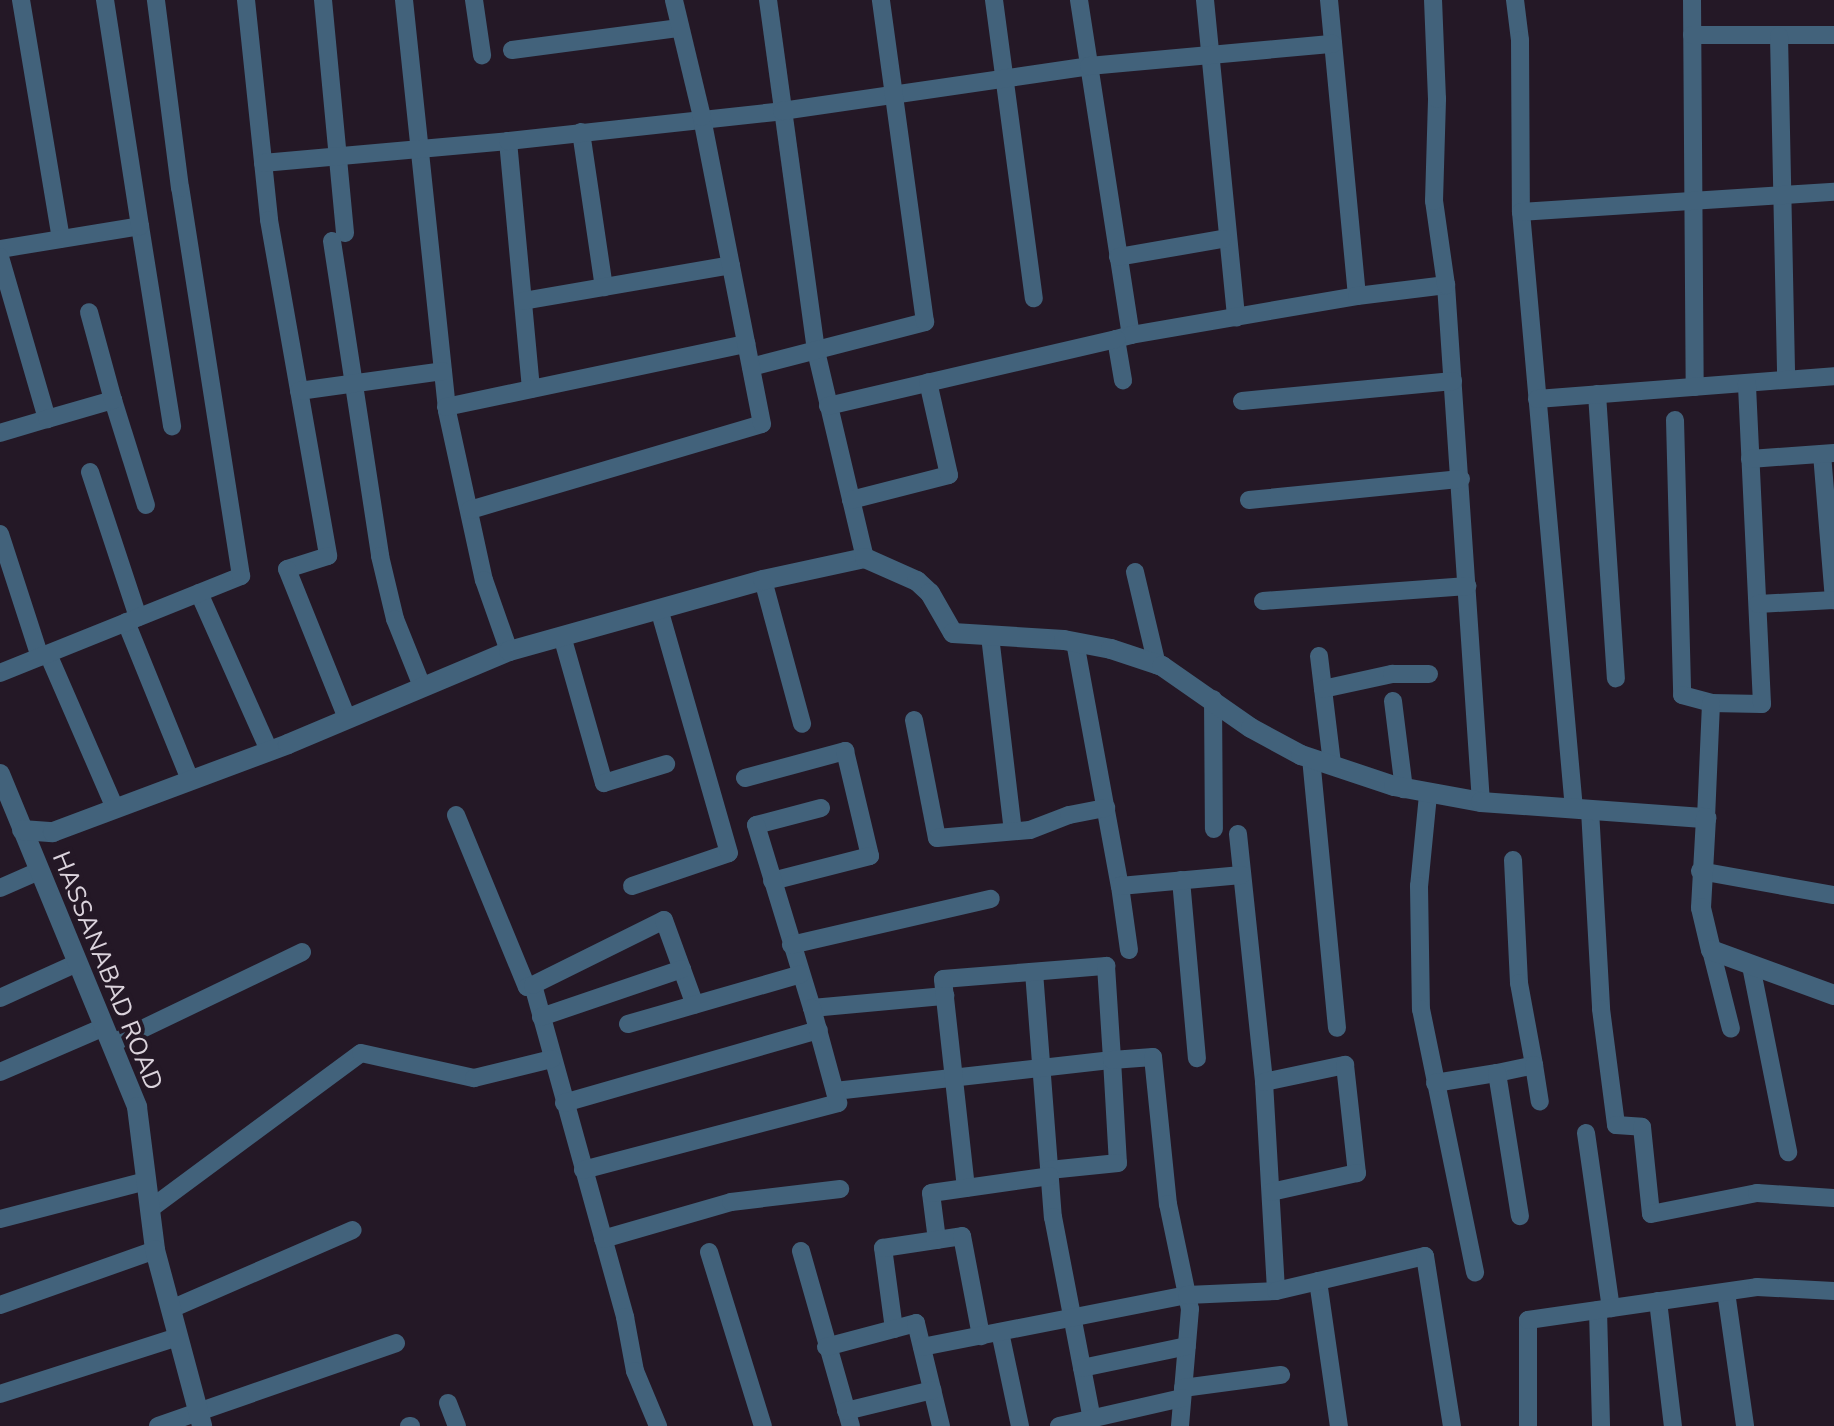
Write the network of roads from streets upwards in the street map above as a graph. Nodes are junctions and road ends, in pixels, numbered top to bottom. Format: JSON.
{"nodes":[{"id":1,"x":21,"y":0,"type":"edge"},
{"id":2,"x":105,"y":0,"type":"edge"},
{"id":3,"x":156,"y":0,"type":"edge"},
{"id":4,"x":246,"y":0,"type":"edge"},
{"id":5,"x":322,"y":0,"type":"edge"},
{"id":6,"x":404,"y":0,"type":"edge"},
{"id":7,"x":474,"y":0,"type":"edge"},
{"id":8,"x":674,"y":0,"type":"edge"},
{"id":9,"x":768,"y":0,"type":"edge"},
{"id":10,"x":880,"y":0,"type":"edge"},
{"id":11,"x":994,"y":0,"type":"edge"},
{"id":12,"x":1079,"y":0,"type":"edge"},
{"id":13,"x":1206,"y":0,"type":"edge"},
{"id":14,"x":1329,"y":0,"type":"edge"},
{"id":15,"x":1433,"y":0,"type":"edge"},
{"id":16,"x":1515,"y":0,"type":"edge"},
{"id":17,"x":1692,"y":0,"type":"edge"},
{"id":18,"x":680,"y":28,"type":"junction"},
{"id":19,"x":1834,"y":34,"type":"edge"},
{"id":20,"x":1692,"y":35,"type":"junction"},
{"id":21,"x":1778,"y":36,"type":"junction"},
{"id":22,"x":1333,"y":44,"type":"junction"},
{"id":23,"x":512,"y":50,"type":"dead end"},
{"id":24,"x":482,"y":56,"type":"dead end"},
{"id":25,"x":1211,"y":56,"type":"junction"},
{"id":26,"x":1089,"y":66,"type":"junction"},
{"id":27,"x":1006,"y":79,"type":"junction"},
{"id":28,"x":893,"y":95,"type":"junction"},
{"id":29,"x":782,"y":111,"type":"junction"},
{"id":30,"x":702,"y":117,"type":"junction"},
{"id":31,"x":580,"y":132,"type":"junction"},
{"id":32,"x":508,"y":142,"type":"junction"},
{"id":33,"x":422,"y":150,"type":"junction"},
{"id":34,"x":338,"y":157,"type":"junction"},
{"id":35,"x":262,"y":163,"type":"junction"},
{"id":36,"x":1834,"y":192,"type":"edge"},
{"id":37,"x":1782,"y":195,"type":"junction"},
{"id":38,"x":1694,"y":199,"type":"junction"},
{"id":39,"x":1521,"y":212,"type":"junction"},
{"id":40,"x":140,"y":226,"type":"junction"},
{"id":41,"x":1222,"y":238,"type":"dead end"},
{"id":42,"x":61,"y":239,"type":"junction"},
{"id":43,"x":0,"y":249,"type":"edge"},
{"id":44,"x":0,"y":257,"type":"edge"},
{"id":45,"x":1118,"y":257,"type":"junction"},
{"id":46,"x":731,"y":265,"type":"junction"},
{"id":47,"x":604,"y":286,"type":"junction"},
{"id":48,"x":1446,"y":286,"type":"junction"},
{"id":49,"x":1357,"y":296,"type":"junction"},
{"id":50,"x":1034,"y":298,"type":"dead end"},
{"id":51,"x":523,"y":300,"type":"junction"},
{"id":52,"x":89,"y":312,"type":"dead end"},
{"id":53,"x":1236,"y":317,"type":"junction"},
{"id":54,"x":1124,"y":337,"type":"junction"},
{"id":55,"x":746,"y":344,"type":"junction"},
{"id":56,"x":816,"y":351,"type":"junction"},
{"id":57,"x":751,"y":367,"type":"junction"},
{"id":58,"x":443,"y":371,"type":"junction"},
{"id":59,"x":1834,"y":376,"type":"edge"},
{"id":60,"x":1786,"y":379,"type":"junction"},
{"id":61,"x":1123,"y":380,"type":"dead end"},
{"id":62,"x":928,"y":382,"type":"junction"},
{"id":63,"x":1454,"y":382,"type":"junction"},
{"id":64,"x":1747,"y":383,"type":"junction"},
{"id":65,"x":352,"y":384,"type":"junction"},
{"id":66,"x":1695,"y":386,"type":"junction"},
{"id":67,"x":532,"y":389,"type":"junction"},
{"id":68,"x":298,"y":391,"type":"junction"},
{"id":69,"x":1597,"y":394,"type":"junction"},
{"id":70,"x":1538,"y":399,"type":"junction"},
{"id":71,"x":113,"y":400,"type":"junction"},
{"id":72,"x":1242,"y":401,"type":"dead end"},
{"id":73,"x":828,"y":406,"type":"junction"},
{"id":74,"x":446,"y":407,"type":"junction"},
{"id":75,"x":47,"y":419,"type":"junction"},
{"id":76,"x":1675,"y":420,"type":"dead end"},
{"id":77,"x":172,"y":426,"type":"dead end"},
{"id":78,"x":0,"y":433,"type":"edge"},
{"id":79,"x":1828,"y":454,"type":"edge"},
{"id":80,"x":1750,"y":459,"type":"junction"},
{"id":81,"x":90,"y":472,"type":"dead end"},
{"id":82,"x":1460,"y":479,"type":"junction"},
{"id":83,"x":851,"y":500,"type":"junction"},
{"id":84,"x":1249,"y":500,"type":"dead end"},
{"id":85,"x":146,"y":505,"type":"dead end"},
{"id":86,"x":470,"y":510,"type":"junction"},
{"id":87,"x":0,"y":534,"type":"edge"},
{"id":88,"x":866,"y":558,"type":"junction"},
{"id":89,"x":1135,"y":572,"type":"dead end"},
{"id":90,"x":763,"y":580,"type":"junction"},
{"id":91,"x":1467,"y":586,"type":"junction"},
{"id":92,"x":198,"y":593,"type":"junction"},
{"id":93,"x":1834,"y":600,"type":"edge"},
{"id":94,"x":1263,"y":601,"type":"dead end"},
{"id":95,"x":1758,"y":604,"type":"junction"},
{"id":96,"x":659,"y":609,"type":"junction"},
{"id":97,"x":132,"y":620,"type":"junction"},
{"id":98,"x":562,"y":636,"type":"junction"},
{"id":99,"x":990,"y":636,"type":"junction"},
{"id":100,"x":1075,"y":642,"type":"junction"},
{"id":101,"x":510,"y":651,"type":"junction"},
{"id":102,"x":44,"y":655,"type":"junction"},
{"id":103,"x":1318,"y":656,"type":"dead end"},
{"id":104,"x":1157,"y":665,"type":"junction"},
{"id":105,"x":0,"y":673,"type":"edge"},
{"id":106,"x":1430,"y":674,"type":"dead end"},
{"id":107,"x":1616,"y":678,"type":"dead end"},
{"id":108,"x":422,"y":686,"type":"junction"},
{"id":109,"x":1323,"y":689,"type":"junction"},
{"id":110,"x":1213,"y":699,"type":"junction"},
{"id":111,"x":1393,"y":701,"type":"dead end"},
{"id":112,"x":1711,"y":703,"type":"junction"},
{"id":113,"x":347,"y":718,"type":"junction"},
{"id":114,"x":914,"y":720,"type":"dead end"},
{"id":115,"x":802,"y":724,"type":"dead end"},
{"id":116,"x":269,"y":750,"type":"junction"},
{"id":117,"x":1322,"y":760,"type":"junction"},
{"id":118,"x":666,"y":764,"type":"dead end"},
{"id":119,"x":0,"y":775,"type":"edge"},
{"id":120,"x":745,"y":778,"type":"dead end"},
{"id":121,"x":190,"y":780,"type":"junction"},
{"id":122,"x":1404,"y":789,"type":"junction"},
{"id":123,"x":1428,"y":796,"type":"junction"},
{"id":124,"x":1481,"y":802,"type":"junction"},
{"id":125,"x":115,"y":808,"type":"junction"},
{"id":126,"x":820,"y":808,"type":"dead end"},
{"id":127,"x":1106,"y":808,"type":"junction"},
{"id":128,"x":1582,"y":810,"type":"junction"},
{"id":129,"x":456,"y":815,"type":"dead end"},
{"id":130,"x":1706,"y":818,"type":"junction"},
{"id":131,"x":1214,"y":829,"type":"dead end"},
{"id":132,"x":22,"y":830,"type":"junction"},
{"id":133,"x":1013,"y":831,"type":"junction"},
{"id":134,"x":1238,"y":834,"type":"dead end"},
{"id":135,"x":1513,"y":860,"type":"dead end"},
{"id":136,"x":38,"y":871,"type":"junction"},
{"id":137,"x":1700,"y":871,"type":"junction"},
{"id":138,"x":1242,"y":874,"type":"junction"},
{"id":139,"x":1180,"y":880,"type":"junction"},
{"id":140,"x":772,"y":882,"type":"junction"},
{"id":141,"x":632,"y":886,"type":"dead end"},
{"id":142,"x":1120,"y":886,"type":"junction"},
{"id":143,"x":0,"y":888,"type":"edge"},
{"id":144,"x":1834,"y":895,"type":"edge"},
{"id":145,"x":992,"y":899,"type":"dead end"},
{"id":146,"x":791,"y":945,"type":"junction"},
{"id":147,"x":1129,"y":950,"type":"dead end"},
{"id":148,"x":1711,"y":950,"type":"junction"},
{"id":149,"x":302,"y":952,"type":"dead end"},
{"id":150,"x":77,"y":963,"type":"junction"},
{"id":151,"x":1751,"y":966,"type":"junction"},
{"id":152,"x":682,"y":969,"type":"junction"},
{"id":153,"x":1034,"y":972,"type":"junction"},
{"id":154,"x":801,"y":974,"type":"junction"},
{"id":155,"x":533,"y":985,"type":"junction"},
{"id":156,"x":1834,"y":995,"type":"edge"},
{"id":157,"x":945,"y":996,"type":"junction"},
{"id":158,"x":0,"y":998,"type":"edge"},
{"id":159,"x":695,"y":1004,"type":"junction"},
{"id":160,"x":812,"y":1008,"type":"junction"},
{"id":161,"x":541,"y":1017,"type":"junction"},
{"id":162,"x":628,"y":1024,"type":"dead end"},
{"id":163,"x":1337,"y":1028,"type":"dead end"},
{"id":164,"x":1732,"y":1029,"type":"dead end"},
{"id":165,"x":819,"y":1030,"type":"junction"},
{"id":166,"x":107,"y":1035,"type":"junction"},
{"id":167,"x":552,"y":1058,"type":"junction"},
{"id":168,"x":1197,"y":1058,"type":"dead end"},
{"id":169,"x":1112,"y":1060,"type":"junction"},
{"id":170,"x":1534,"y":1066,"type":"junction"},
{"id":171,"x":1041,"y":1068,"type":"junction"},
{"id":172,"x":0,"y":1072,"type":"edge"},
{"id":173,"x":1497,"y":1073,"type":"junction"},
{"id":174,"x":954,"y":1078,"type":"junction"},
{"id":175,"x":1264,"y":1082,"type":"junction"},
{"id":176,"x":1435,"y":1083,"type":"junction"},
{"id":177,"x":835,"y":1092,"type":"junction"},
{"id":178,"x":1540,"y":1102,"type":"dead end"},
{"id":179,"x":564,"y":1103,"type":"junction"},
{"id":180,"x":1586,"y":1133,"type":"dead end"},
{"id":181,"x":1788,"y":1152,"type":"dead end"},
{"id":182,"x":583,"y":1170,"type":"junction"},
{"id":183,"x":1049,"y":1172,"type":"junction"},
{"id":184,"x":146,"y":1181,"type":"junction"},
{"id":185,"x":966,"y":1188,"type":"junction"},
{"id":186,"x":840,"y":1189,"type":"dead end"},
{"id":187,"x":1271,"y":1192,"type":"junction"},
{"id":188,"x":1834,"y":1198,"type":"edge"},
{"id":189,"x":150,"y":1209,"type":"junction"},
{"id":190,"x":1520,"y":1216,"type":"dead end"},
{"id":191,"x":0,"y":1219,"type":"edge"},
{"id":192,"x":354,"y":1230,"type":"dead end"},
{"id":193,"x":603,"y":1239,"type":"junction"},
{"id":194,"x":937,"y":1240,"type":"junction"},
{"id":195,"x":155,"y":1250,"type":"junction"},
{"id":196,"x":800,"y":1251,"type":"dead end"},
{"id":197,"x":710,"y":1252,"type":"dead end"},
{"id":198,"x":1474,"y":1274,"type":"dead end"},
{"id":199,"x":1318,"y":1281,"type":"junction"},
{"id":200,"x":1276,"y":1291,"type":"junction"},
{"id":201,"x":1834,"y":1291,"type":"edge"},
{"id":202,"x":1726,"y":1292,"type":"junction"},
{"id":203,"x":1187,"y":1295,"type":"junction"},
{"id":204,"x":1658,"y":1301,"type":"junction"},
{"id":205,"x":0,"y":1306,"type":"edge"},
{"id":206,"x":171,"y":1309,"type":"junction"},
{"id":207,"x":1604,"y":1309,"type":"junction"},
{"id":208,"x":1072,"y":1318,"type":"junction"},
{"id":209,"x":894,"y":1329,"type":"junction"},
{"id":210,"x":1000,"y":1332,"type":"junction"},
{"id":211,"x":980,"y":1336,"type":"junction"},
{"id":212,"x":178,"y":1337,"type":"junction"},
{"id":213,"x":396,"y":1343,"type":"dead end"},
{"id":214,"x":1187,"y":1346,"type":"junction"},
{"id":215,"x":826,"y":1347,"type":"junction"},
{"id":216,"x":922,"y":1347,"type":"junction"},
{"id":217,"x":1082,"y":1368,"type":"junction"},
{"id":218,"x":1281,"y":1376,"type":"dead end"},
{"id":219,"x":933,"y":1390,"type":"junction"},
{"id":220,"x":1183,"y":1393,"type":"junction"},
{"id":221,"x":0,"y":1394,"type":"edge"},
{"id":222,"x":448,"y":1403,"type":"dead end"},
{"id":223,"x":200,"y":1419,"type":"edge"},
{"id":224,"x":848,"y":1419,"type":"edge"},
{"id":225,"x":1092,"y":1419,"type":"junction"},
{"id":226,"x":158,"y":1426,"type":"edge"},
{"id":227,"x":457,"y":1426,"type":"edge"},
{"id":228,"x":658,"y":1426,"type":"edge"},
{"id":229,"x":763,"y":1426,"type":"edge"},
{"id":230,"x":942,"y":1426,"type":"edge"},
{"id":231,"x":1020,"y":1426,"type":"edge"},
{"id":232,"x":1059,"y":1426,"type":"edge"},
{"id":233,"x":1180,"y":1426,"type":"edge"},
{"id":234,"x":1340,"y":1426,"type":"edge"},
{"id":235,"x":1452,"y":1426,"type":"edge"},
{"id":236,"x":1528,"y":1426,"type":"edge"},
{"id":237,"x":1601,"y":1426,"type":"edge"},
{"id":238,"x":1673,"y":1426,"type":"edge"},
{"id":239,"x":1745,"y":1426,"type":"edge"}],
"edges":[{"from":1,"to":42,"type":"street"},
{"from":2,"to":40,"type":"street"},
{"from":3,"to":92,"type":"street"},
{"from":4,"to":35,"type":"street"},
{"from":5,"to":34,"type":"street"},
{"from":6,"to":33,"type":"street"},
{"from":7,"to":24,"type":"street"},
{"from":8,"to":18,"type":"street"},
{"from":9,"to":29,"type":"street"},
{"from":10,"to":28,"type":"street"},
{"from":11,"to":27,"type":"street"},
{"from":12,"to":26,"type":"street"},
{"from":13,"to":25,"type":"street"},
{"from":14,"to":22,"type":"street"},
{"from":15,"to":48,"type":"street"},
{"from":16,"to":39,"type":"street"},
{"from":17,"to":20,"type":"street"},
{"from":18,"to":23,"type":"street"},
{"from":18,"to":30,"type":"street"},
{"from":19,"to":21,"type":"street"},
{"from":20,"to":21,"type":"street"},
{"from":20,"to":38,"type":"street"},
{"from":21,"to":37,"type":"street"},
{"from":22,"to":25,"type":"street"},
{"from":22,"to":49,"type":"street"},
{"from":25,"to":26,"type":"street"},
{"from":25,"to":53,"type":"street"},
{"from":26,"to":27,"type":"street"},
{"from":26,"to":45,"type":"street"},
{"from":27,"to":28,"type":"street"},
{"from":27,"to":50,"type":"street"},
{"from":28,"to":29,"type":"street"},
{"from":28,"to":56,"type":"street"},
{"from":29,"to":30,"type":"street"},
{"from":29,"to":56,"type":"street"},
{"from":30,"to":31,"type":"street"},
{"from":30,"to":46,"type":"street"},
{"from":31,"to":32,"type":"street"},
{"from":31,"to":47,"type":"street"},
{"from":32,"to":33,"type":"street"},
{"from":32,"to":51,"type":"street"},
{"from":33,"to":34,"type":"street"},
{"from":33,"to":58,"type":"street"},
{"from":34,"to":35,"type":"street"},
{"from":34,"to":65,"type":"street"},
{"from":35,"to":68,"type":"street"},
{"from":36,"to":37,"type":"street"},
{"from":37,"to":38,"type":"street"},
{"from":37,"to":60,"type":"street"},
{"from":38,"to":39,"type":"street"},
{"from":38,"to":66,"type":"street"},
{"from":39,"to":70,"type":"street"},
{"from":40,"to":42,"type":"street"},
{"from":40,"to":77,"type":"street"},
{"from":41,"to":45,"type":"street"},
{"from":42,"to":43,"type":"street"},
{"from":44,"to":75,"type":"street"},
{"from":45,"to":54,"type":"street"},
{"from":46,"to":47,"type":"street"},
{"from":46,"to":55,"type":"street"},
{"from":47,"to":51,"type":"street"},
{"from":48,"to":49,"type":"street"},
{"from":48,"to":63,"type":"street"},
{"from":49,"to":53,"type":"street"},
{"from":51,"to":67,"type":"street"},
{"from":52,"to":71,"type":"street"},
{"from":53,"to":54,"type":"street"},
{"from":54,"to":61,"type":"street"},
{"from":54,"to":62,"type":"street"},
{"from":55,"to":57,"type":"street"},
{"from":55,"to":67,"type":"street"},
{"from":56,"to":57,"type":"street"},
{"from":56,"to":73,"type":"street"},
{"from":57,"to":86,"type":"street"},
{"from":58,"to":65,"type":"street"},
{"from":58,"to":74,"type":"street"},
{"from":59,"to":60,"type":"street"},
{"from":60,"to":64,"type":"street"},
{"from":62,"to":73,"type":"street"},
{"from":62,"to":83,"type":"street"},
{"from":63,"to":72,"type":"street"},
{"from":63,"to":82,"type":"street"},
{"from":64,"to":66,"type":"street"},
{"from":64,"to":80,"type":"street"},
{"from":65,"to":68,"type":"street"},
{"from":65,"to":108,"type":"street"},
{"from":66,"to":69,"type":"street"},
{"from":67,"to":74,"type":"street"},
{"from":68,"to":113,"type":"street"},
{"from":69,"to":70,"type":"street"},
{"from":69,"to":107,"type":"street"},
{"from":70,"to":128,"type":"street"},
{"from":71,"to":75,"type":"street"},
{"from":71,"to":85,"type":"street"},
{"from":73,"to":83,"type":"street"},
{"from":74,"to":86,"type":"street"},
{"from":75,"to":78,"type":"street"},
{"from":76,"to":112,"type":"street"},
{"from":79,"to":80,"type":"street"},
{"from":79,"to":93,"type":"street"},
{"from":80,"to":95,"type":"street"},
{"from":81,"to":97,"type":"street"},
{"from":82,"to":84,"type":"street"},
{"from":82,"to":91,"type":"street"},
{"from":83,"to":88,"type":"street"},
{"from":86,"to":101,"type":"street"},
{"from":87,"to":102,"type":"street"},
{"from":88,"to":90,"type":"street"},
{"from":88,"to":99,"type":"street"},
{"from":89,"to":104,"type":"street"},
{"from":90,"to":96,"type":"street"},
{"from":90,"to":115,"type":"street"},
{"from":91,"to":94,"type":"street"},
{"from":91,"to":124,"type":"street"},
{"from":92,"to":97,"type":"street"},
{"from":92,"to":116,"type":"street"},
{"from":93,"to":95,"type":"street"},
{"from":95,"to":112,"type":"street"},
{"from":96,"to":98,"type":"street"},
{"from":96,"to":141,"type":"street"},
{"from":97,"to":102,"type":"street"},
{"from":97,"to":121,"type":"street"},
{"from":98,"to":101,"type":"street"},
{"from":98,"to":118,"type":"street"},
{"from":99,"to":100,"type":"street"},
{"from":99,"to":133,"type":"street"},
{"from":100,"to":104,"type":"street"},
{"from":100,"to":127,"type":"street"},
{"from":101,"to":108,"type":"street"},
{"from":102,"to":105,"type":"street"},
{"from":102,"to":125,"type":"street"},
{"from":103,"to":109,"type":"street"},
{"from":104,"to":110,"type":"street"},
{"from":106,"to":109,"type":"street"},
{"from":108,"to":113,"type":"street"},
{"from":109,"to":117,"type":"street"},
{"from":110,"to":117,"type":"street"},
{"from":110,"to":131,"type":"street"},
{"from":111,"to":122,"type":"street"},
{"from":112,"to":130,"type":"street"},
{"from":113,"to":116,"type":"street"},
{"from":114,"to":133,"type":"street"},
{"from":116,"to":121,"type":"street"},
{"from":117,"to":122,"type":"street"},
{"from":117,"to":163,"type":"street"},
{"from":119,"to":132,"type":"street","name":"HASSANABAD ROAD"},
{"from":120,"to":140,"type":"street"},
{"from":121,"to":125,"type":"street"},
{"from":122,"to":123,"type":"street"},
{"from":123,"to":124,"type":"street"},
{"from":123,"to":176,"type":"street"},
{"from":124,"to":128,"type":"street"},
{"from":125,"to":132,"type":"street"},
{"from":126,"to":140,"type":"street"},
{"from":127,"to":133,"type":"street"},
{"from":127,"to":142,"type":"street"},
{"from":128,"to":130,"type":"street"},
{"from":128,"to":188,"type":"street"},
{"from":129,"to":155,"type":"street"},
{"from":130,"to":137,"type":"street"},
{"from":132,"to":136,"type":"street","name":"HASSANABAD ROAD"},
{"from":134,"to":138,"type":"street"},
{"from":135,"to":170,"type":"street"},
{"from":136,"to":143,"type":"street"},
{"from":136,"to":150,"type":"street","name":"HASSANABAD ROAD"},
{"from":137,"to":144,"type":"street"},
{"from":137,"to":148,"type":"street"},
{"from":138,"to":139,"type":"street"},
{"from":138,"to":175,"type":"street"},
{"from":139,"to":142,"type":"street"},
{"from":139,"to":168,"type":"street"},
{"from":140,"to":146,"type":"street"},
{"from":142,"to":147,"type":"street"},
{"from":145,"to":146,"type":"street"},
{"from":146,"to":154,"type":"street"},
{"from":148,"to":151,"type":"street"},
{"from":148,"to":164,"type":"street"},
{"from":149,"to":166,"type":"street"},
{"from":150,"to":158,"type":"street"},
{"from":150,"to":166,"type":"street","name":"HASSANABAD ROAD"},
{"from":151,"to":156,"type":"street"},
{"from":151,"to":181,"type":"street"},
{"from":152,"to":155,"type":"street"},
{"from":152,"to":159,"type":"street"},
{"from":152,"to":161,"type":"street"},
{"from":153,"to":157,"type":"street"},
{"from":153,"to":169,"type":"street"},
{"from":153,"to":171,"type":"street"},
{"from":154,"to":159,"type":"street"},
{"from":154,"to":160,"type":"street"},
{"from":155,"to":161,"type":"street"},
{"from":157,"to":160,"type":"street"},
{"from":157,"to":174,"type":"street"},
{"from":159,"to":162,"type":"street"},
{"from":160,"to":165,"type":"street"},
{"from":161,"to":167,"type":"street"},
{"from":165,"to":177,"type":"street"},
{"from":165,"to":179,"type":"street"},
{"from":166,"to":172,"type":"street"},
{"from":166,"to":184,"type":"street","name":"HASSANABAD ROAD"},
{"from":167,"to":179,"type":"street"},
{"from":167,"to":189,"type":"street"},
{"from":169,"to":171,"type":"street"},
{"from":169,"to":183,"type":"street"},
{"from":169,"to":203,"type":"street"},
{"from":170,"to":173,"type":"street"},
{"from":170,"to":178,"type":"street"},
{"from":171,"to":174,"type":"street"},
{"from":171,"to":183,"type":"street"},
{"from":173,"to":176,"type":"street"},
{"from":173,"to":190,"type":"street"},
{"from":174,"to":177,"type":"street"},
{"from":174,"to":185,"type":"street"},
{"from":175,"to":187,"type":"street"},
{"from":175,"to":187,"type":"street"},
{"from":176,"to":198,"type":"street"},
{"from":177,"to":182,"type":"street"},
{"from":179,"to":182,"type":"street"},
{"from":180,"to":207,"type":"street"},
{"from":182,"to":193,"type":"street"},
{"from":183,"to":185,"type":"street"},
{"from":183,"to":208,"type":"street"},
{"from":184,"to":189,"type":"street","name":"HASSANABAD ROAD"},
{"from":184,"to":191,"type":"street"},
{"from":185,"to":194,"type":"street"},
{"from":186,"to":193,"type":"street"},
{"from":187,"to":200,"type":"street"},
{"from":189,"to":195,"type":"street","name":"HASSANABAD ROAD"},
{"from":192,"to":206,"type":"street"},
{"from":193,"to":228,"type":"street"},
{"from":194,"to":209,"type":"street"},
{"from":194,"to":211,"type":"street"},
{"from":195,"to":205,"type":"street"},
{"from":195,"to":206,"type":"street","name":"HASSANABAD ROAD"},
{"from":196,"to":215,"type":"street"},
{"from":197,"to":229,"type":"street"},
{"from":199,"to":200,"type":"street"},
{"from":199,"to":234,"type":"street"},
{"from":199,"to":235,"type":"street"},
{"from":200,"to":203,"type":"street"},
{"from":201,"to":202,"type":"street"},
{"from":202,"to":204,"type":"street"},
{"from":202,"to":239,"type":"street"},
{"from":203,"to":208,"type":"street"},
{"from":203,"to":214,"type":"street"},
{"from":204,"to":207,"type":"street"},
{"from":204,"to":238,"type":"street"},
{"from":206,"to":212,"type":"street","name":"HASSANABAD ROAD"},
{"from":207,"to":236,"type":"street"},
{"from":207,"to":237,"type":"street"},
{"from":208,"to":210,"type":"street"},
{"from":208,"to":217,"type":"street"},
{"from":209,"to":215,"type":"street"},
{"from":209,"to":216,"type":"street"},
{"from":210,"to":211,"type":"street"},
{"from":210,"to":231,"type":"street"},
{"from":211,"to":216,"type":"street"},
{"from":212,"to":221,"type":"street"},
{"from":212,"to":223,"type":"street","name":"HASSANABAD ROAD"},
{"from":213,"to":223,"type":"street"},
{"from":214,"to":217,"type":"street"},
{"from":214,"to":220,"type":"street"},
{"from":215,"to":224,"type":"street"},
{"from":216,"to":219,"type":"street"},
{"from":217,"to":225,"type":"street"},
{"from":218,"to":220,"type":"street"},
{"from":219,"to":224,"type":"street"},
{"from":219,"to":230,"type":"street"},
{"from":220,"to":225,"type":"street"},
{"from":220,"to":233,"type":"street"},
{"from":222,"to":227,"type":"street"},
{"from":223,"to":226,"type":"street"},
{"from":225,"to":232,"type":"street"}]}
